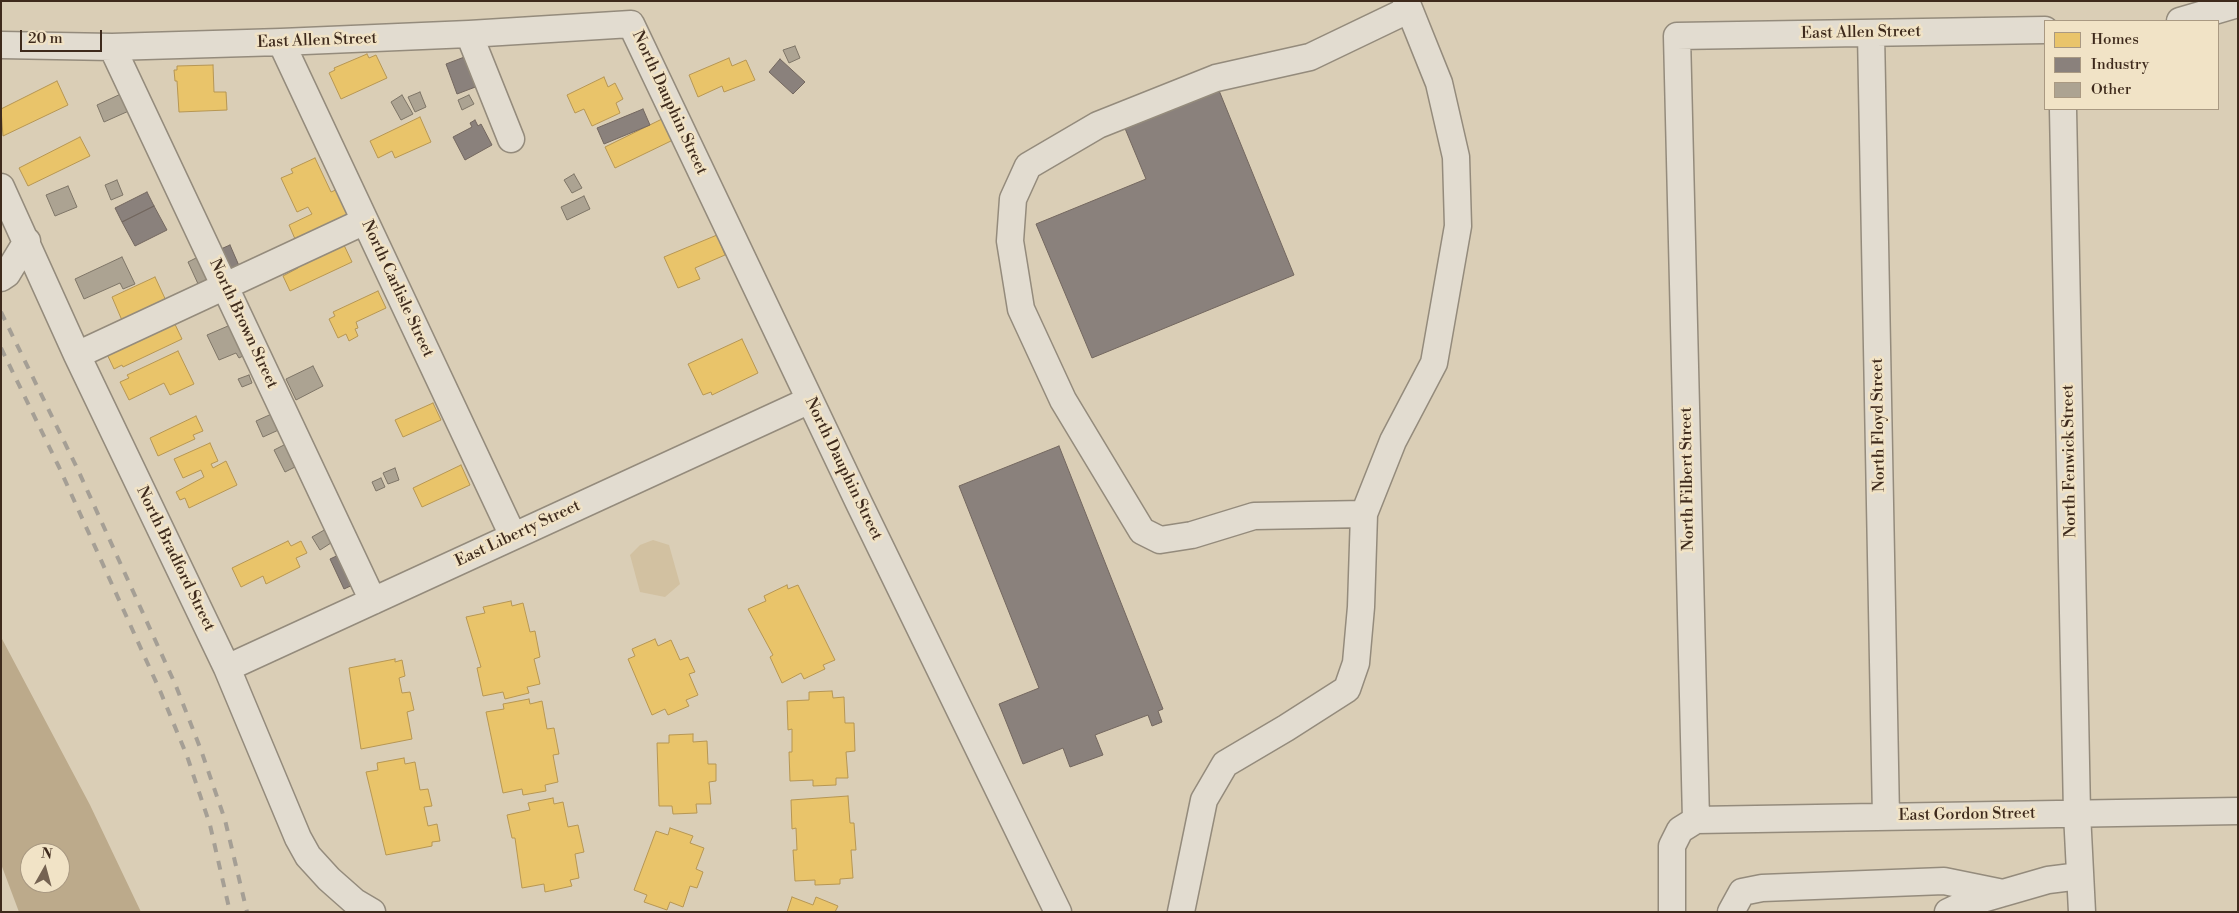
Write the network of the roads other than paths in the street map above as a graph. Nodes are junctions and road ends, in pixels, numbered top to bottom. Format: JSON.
{"nodes":[{"id":1,"x":2238,"y":4,"type":"edge"},
{"id":2,"x":1407,"y":6,"type":"edge"},
{"id":3,"x":2183,"y":20,"type":"edge"},
{"id":4,"x":631,"y":24,"type":"joint"},
{"id":5,"x":2044,"y":30,"type":"edge"},
{"id":6,"x":1871,"y":33,"type":"junction"},
{"id":7,"x":469,"y":34,"type":"junction"},
{"id":8,"x":1678,"y":36,"type":"joint"},
{"id":9,"x":281,"y":42,"type":"junction"},
{"id":10,"x":1,"y":45,"type":"edge"},
{"id":11,"x":112,"y":47,"type":"junction"},
{"id":12,"x":2063,"y":110,"type":"edge"},
{"id":13,"x":511,"y":139,"type":"dead end"},
{"id":14,"x":1,"y":186,"type":"edge"},
{"id":15,"x":365,"y":221,"type":"junction"},
{"id":16,"x":27,"y":241,"type":"junction"},
{"id":17,"x":1,"y":278,"type":"edge"},
{"id":18,"x":225,"y":287,"type":"junction"},
{"id":19,"x":77,"y":355,"type":"junction"},
{"id":20,"x":810,"y":400,"type":"junction"},
{"id":21,"x":1364,"y":514,"type":"junction"},
{"id":22,"x":513,"y":536,"type":"junction"},
{"id":23,"x":373,"y":600,"type":"junction"},
{"id":24,"x":227,"y":668,"type":"junction"},
{"id":25,"x":2238,"y":811,"type":"edge"},
{"id":26,"x":2077,"y":813,"type":"junction"},
{"id":27,"x":1886,"y":817,"type":"junction"},
{"id":28,"x":1696,"y":820,"type":"junction"},
{"id":29,"x":2080,"y":876,"type":"junction"},
{"id":30,"x":2003,"y":893,"type":"junction"},
{"id":31,"x":370,"y":911,"type":"edge"},
{"id":32,"x":1058,"y":912,"type":"edge"},
{"id":33,"x":1181,"y":912,"type":"edge"},
{"id":34,"x":1672,"y":912,"type":"edge"},
{"id":35,"x":1731,"y":912,"type":"edge"},
{"id":36,"x":1948,"y":912,"type":"edge"},
{"id":37,"x":2082,"y":912,"type":"edge"}],
"edges":[{"from":1,"to":3,"type":"street"},
{"from":2,"to":21,"type":"street"},
{"from":2,"to":21,"type":"street"},
{"from":4,"to":7,"type":"street","name":"East Allen Street"},
{"from":4,"to":20,"type":"street","name":"North Dauphin Street"},
{"from":5,"to":6,"type":"street","name":"East Allen Street"},
{"from":6,"to":8,"type":"street","name":"East Allen Street"},
{"from":6,"to":27,"type":"street","name":"North Floyd Street"},
{"from":7,"to":9,"type":"street","name":"East Allen Street"},
{"from":7,"to":13,"type":"street"},
{"from":8,"to":28,"type":"street","name":"North Filbert Street"},
{"from":9,"to":11,"type":"street","name":"East Allen Street"},
{"from":9,"to":15,"type":"street","name":"North Carlisle Street"},
{"from":10,"to":11,"type":"street","name":"East Allen Street"},
{"from":11,"to":18,"type":"street","name":"North Brown Street"},
{"from":12,"to":26,"type":"street","name":"North Fenwick Street"},
{"from":14,"to":16,"type":"street","name":"North Bradford Street"},
{"from":15,"to":18,"type":"street"},
{"from":15,"to":22,"type":"street","name":"North Carlisle Street"},
{"from":16,"to":17,"type":"street"},
{"from":16,"to":19,"type":"street","name":"North Bradford Street"},
{"from":18,"to":19,"type":"street"},
{"from":18,"to":23,"type":"street","name":"North Brown Street"},
{"from":19,"to":24,"type":"street","name":"North Bradford Street"},
{"from":20,"to":22,"type":"street","name":"East Liberty Street"},
{"from":20,"to":32,"type":"street","name":"North Dauphin Street"},
{"from":21,"to":33,"type":"street"},
{"from":22,"to":23,"type":"street","name":"East Liberty Street"},
{"from":23,"to":24,"type":"street","name":"East Liberty Street"},
{"from":24,"to":31,"type":"street","name":"North Bradford Street"},
{"from":25,"to":26,"type":"street","name":"East Gordon Street"},
{"from":26,"to":27,"type":"street","name":"East Gordon Street"},
{"from":26,"to":29,"type":"street","name":"North Fenwick Street"},
{"from":27,"to":28,"type":"street","name":"East Gordon Street"},
{"from":28,"to":34,"type":"street"},
{"from":29,"to":30,"type":"street"},
{"from":29,"to":37,"type":"street","name":"North Fenwick Street"},
{"from":30,"to":35,"type":"street"},
{"from":30,"to":36,"type":"street"}]}
